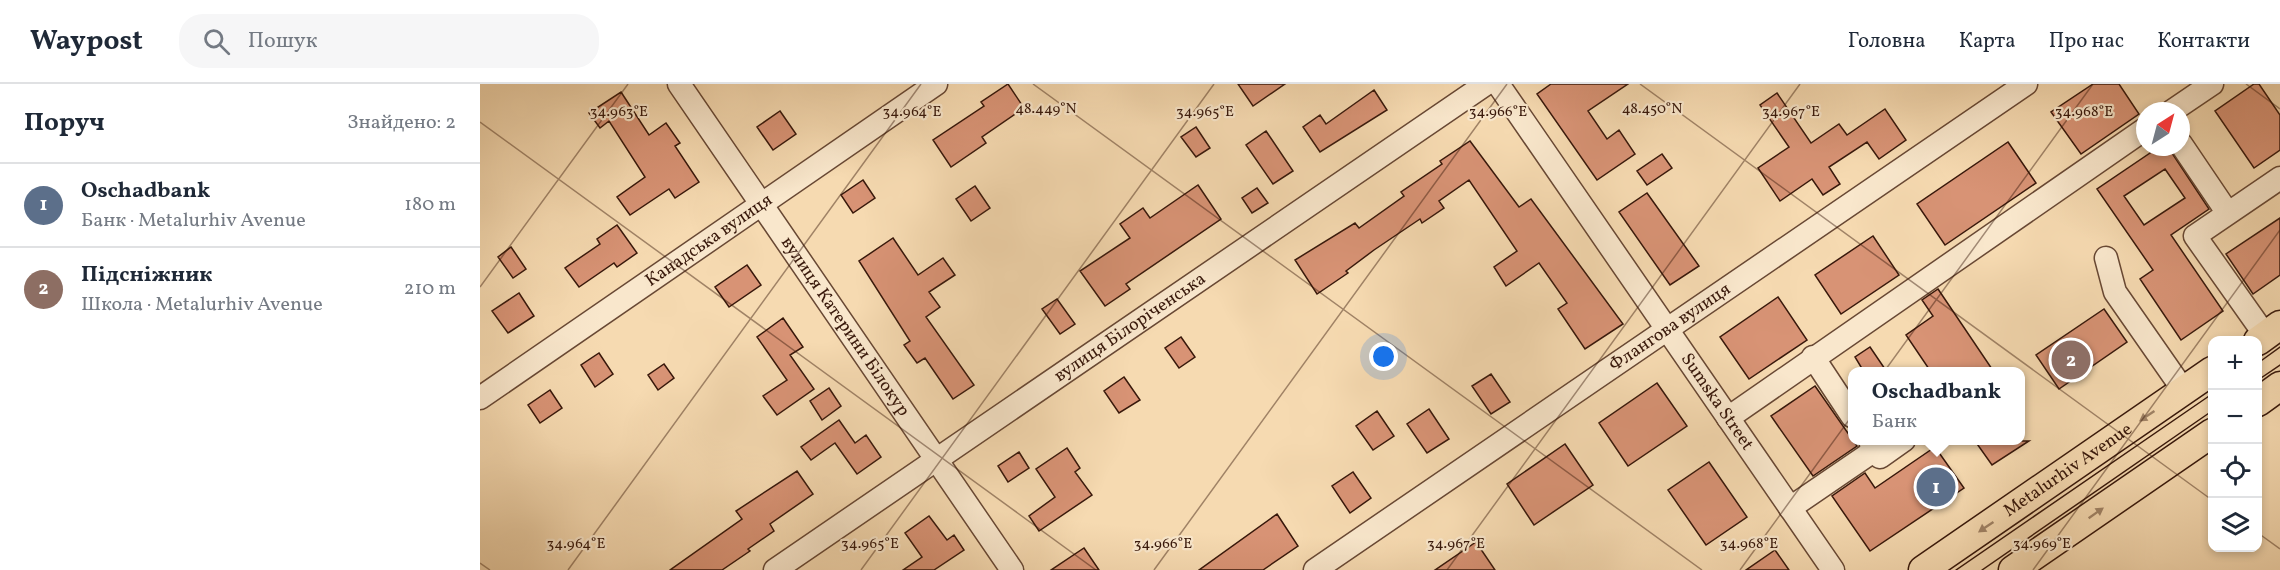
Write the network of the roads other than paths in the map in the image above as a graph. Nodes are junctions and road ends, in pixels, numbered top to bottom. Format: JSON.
{"nodes":[{"id":1,"x":680,"y":84,"type":"edge"},
{"id":2,"x":936,"y":84,"type":"edge"},
{"id":3,"x":1486,"y":84,"type":"edge"},
{"id":4,"x":1498,"y":84,"type":"edge"},
{"id":5,"x":2026,"y":84,"type":"edge"},
{"id":6,"x":2212,"y":84,"type":"edge"},
{"id":7,"x":2185,"y":102,"type":"edge"},
{"id":8,"x":2136,"y":135,"type":"edge"},
{"id":9,"x":2189,"y":156,"type":"edge"},
{"id":10,"x":2280,"y":178,"type":"edge"},
{"id":11,"x":760,"y":204,"type":"junction"},
{"id":12,"x":2227,"y":212,"type":"junction"},
{"id":13,"x":2106,"y":258,"type":"dead end"},
{"id":14,"x":1668,"y":330,"type":"junction"},
{"id":15,"x":2268,"y":334,"type":"edge"},
{"id":16,"x":1813,"y":357,"type":"junction"},
{"id":17,"x":2208,"y":374,"type":"edge"},
{"id":18,"x":2280,"y":387,"type":"edge"},
{"id":19,"x":2184,"y":391,"type":"junction"},
{"id":20,"x":480,"y":398,"type":"edge"},
{"id":21,"x":2262,"y":399,"type":"edge"},
{"id":22,"x":1848,"y":410,"type":"edge"},
{"id":23,"x":1728,"y":417,"type":"junction"},
{"id":24,"x":2208,"y":436,"type":"edge"},
{"id":25,"x":1871,"y":445,"type":"edge"},
{"id":26,"x":1898,"y":445,"type":"edge"},
{"id":27,"x":936,"y":458,"type":"junction"},
{"id":28,"x":1790,"y":508,"type":"junction"},
{"id":29,"x":775,"y":570,"type":"edge"},
{"id":30,"x":1012,"y":570,"type":"edge"},
{"id":31,"x":1315,"y":570,"type":"edge"},
{"id":32,"x":1833,"y":570,"type":"edge"},
{"id":33,"x":1923,"y":570,"type":"edge"},
{"id":34,"x":2013,"y":570,"type":"edge"}],
"edges":[{"from":1,"to":11,"type":"street","name":"вулиця Катерини Білокур"},
{"from":2,"to":11,"type":"street","name":"Канадська вулиця"},
{"from":3,"to":27,"type":"street","name":"вулиця Білоріченська"},
{"from":4,"to":14,"type":"street","name":"Sumska Street"},
{"from":5,"to":14,"type":"street","name":"Флангова вулиця"},
{"from":6,"to":7,"type":"street"},
{"from":8,"to":16,"type":"street"},
{"from":9,"to":12,"type":"street"},
{"from":10,"to":12,"type":"street"},
{"from":11,"to":20,"type":"street","name":"Канадська вулиця"},
{"from":11,"to":27,"type":"street","name":"вулиця Катерини Білокур"},
{"from":12,"to":15,"type":"street"},
{"from":13,"to":19,"type":"street"},
{"from":14,"to":23,"type":"street","name":"Sumska Street"},
{"from":14,"to":31,"type":"street","name":"Флангова вулиця"},
{"from":16,"to":22,"type":"street"},
{"from":16,"to":23,"type":"street"},
{"from":17,"to":19,"type":"main road","name":"Metalurhiv Avenue"},
{"from":18,"to":21,"type":"main road"},
{"from":19,"to":33,"type":"main road","name":"Metalurhiv Avenue","one_way":true},
{"from":23,"to":28,"type":"street","name":"Sumska Street"},
{"from":34,"to":24,"type":"main road","one_way":true},
{"from":25,"to":26,"type":"street"},
{"from":25,"to":28,"type":"street"},
{"from":27,"to":29,"type":"street","name":"вулиця Білоріченська"},
{"from":27,"to":30,"type":"street","name":"вулиця Катерини Білокур"},
{"from":28,"to":32,"type":"street","name":"Sumska Street"}]}
